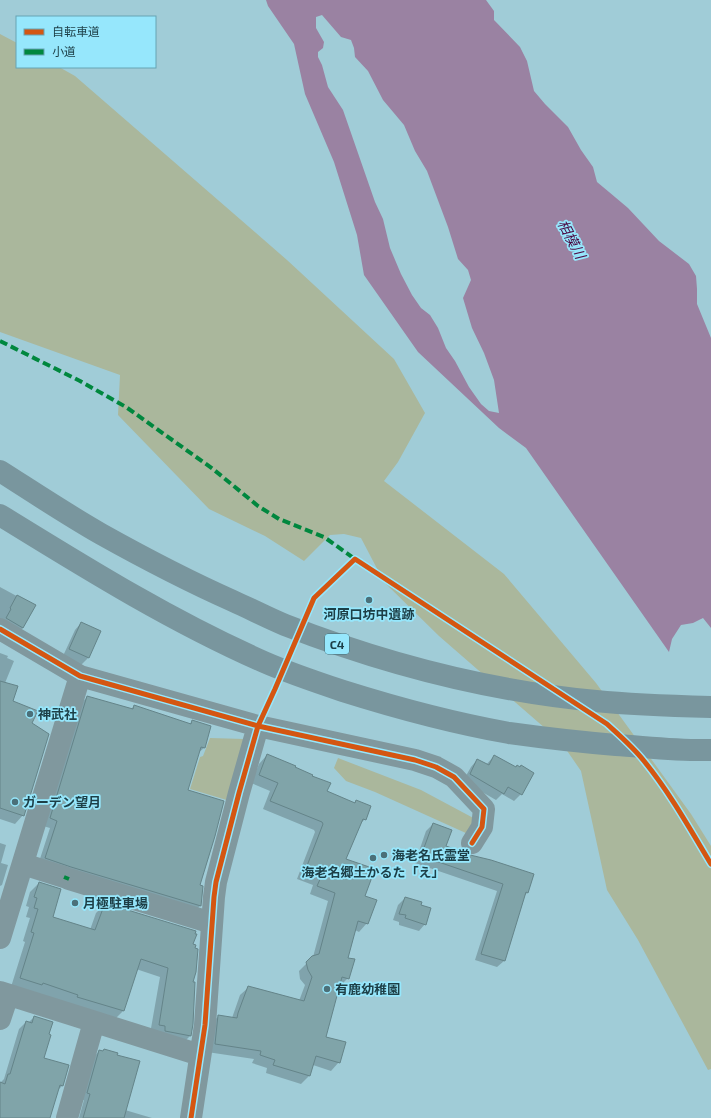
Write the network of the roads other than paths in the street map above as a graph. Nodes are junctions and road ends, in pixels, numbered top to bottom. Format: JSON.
{"nodes":[{"id":1,"x":0,"y":471,"type":"edge"},
{"id":2,"x":0,"y":515,"type":"edge"},
{"id":3,"x":0,"y":629,"type":"edge"},
{"id":4,"x":80,"y":676,"type":"junction"},
{"id":5,"x":711,"y":707,"type":"edge"},
{"id":6,"x":258,"y":726,"type":"junction"},
{"id":7,"x":711,"y":750,"type":"edge"},
{"id":8,"x":472,"y":843,"type":"dead end"},
{"id":9,"x":22,"y":864,"type":"junction"},
{"id":10,"x":212,"y":923,"type":"junction"},
{"id":11,"x":0,"y":938,"type":"edge"},
{"id":12,"x":4,"y":994,"type":"edge"},
{"id":13,"x":0,"y":1019,"type":"edge"},
{"id":14,"x":94,"y":1022,"type":"junction"},
{"id":15,"x":200,"y":1055,"type":"junction"},
{"id":16,"x":67,"y":1118,"type":"edge"},
{"id":17,"x":191,"y":1118,"type":"edge"}],
"edges":[{"from":1,"to":5,"type":"highway","number":"C4"},
{"from":2,"to":7,"type":"highway"},
{"from":3,"to":4,"type":"street"},
{"from":4,"to":6,"type":"street"},
{"from":4,"to":9,"type":"street"},
{"from":6,"to":8,"type":"street"},
{"from":6,"to":10,"type":"street"},
{"from":9,"to":10,"type":"street"},
{"from":9,"to":11,"type":"street"},
{"from":10,"to":15,"type":"street"},
{"from":12,"to":13,"type":"street"},
{"from":12,"to":14,"type":"street"},
{"from":14,"to":15,"type":"street"},
{"from":14,"to":16,"type":"street"},
{"from":15,"to":17,"type":"street"}]}
